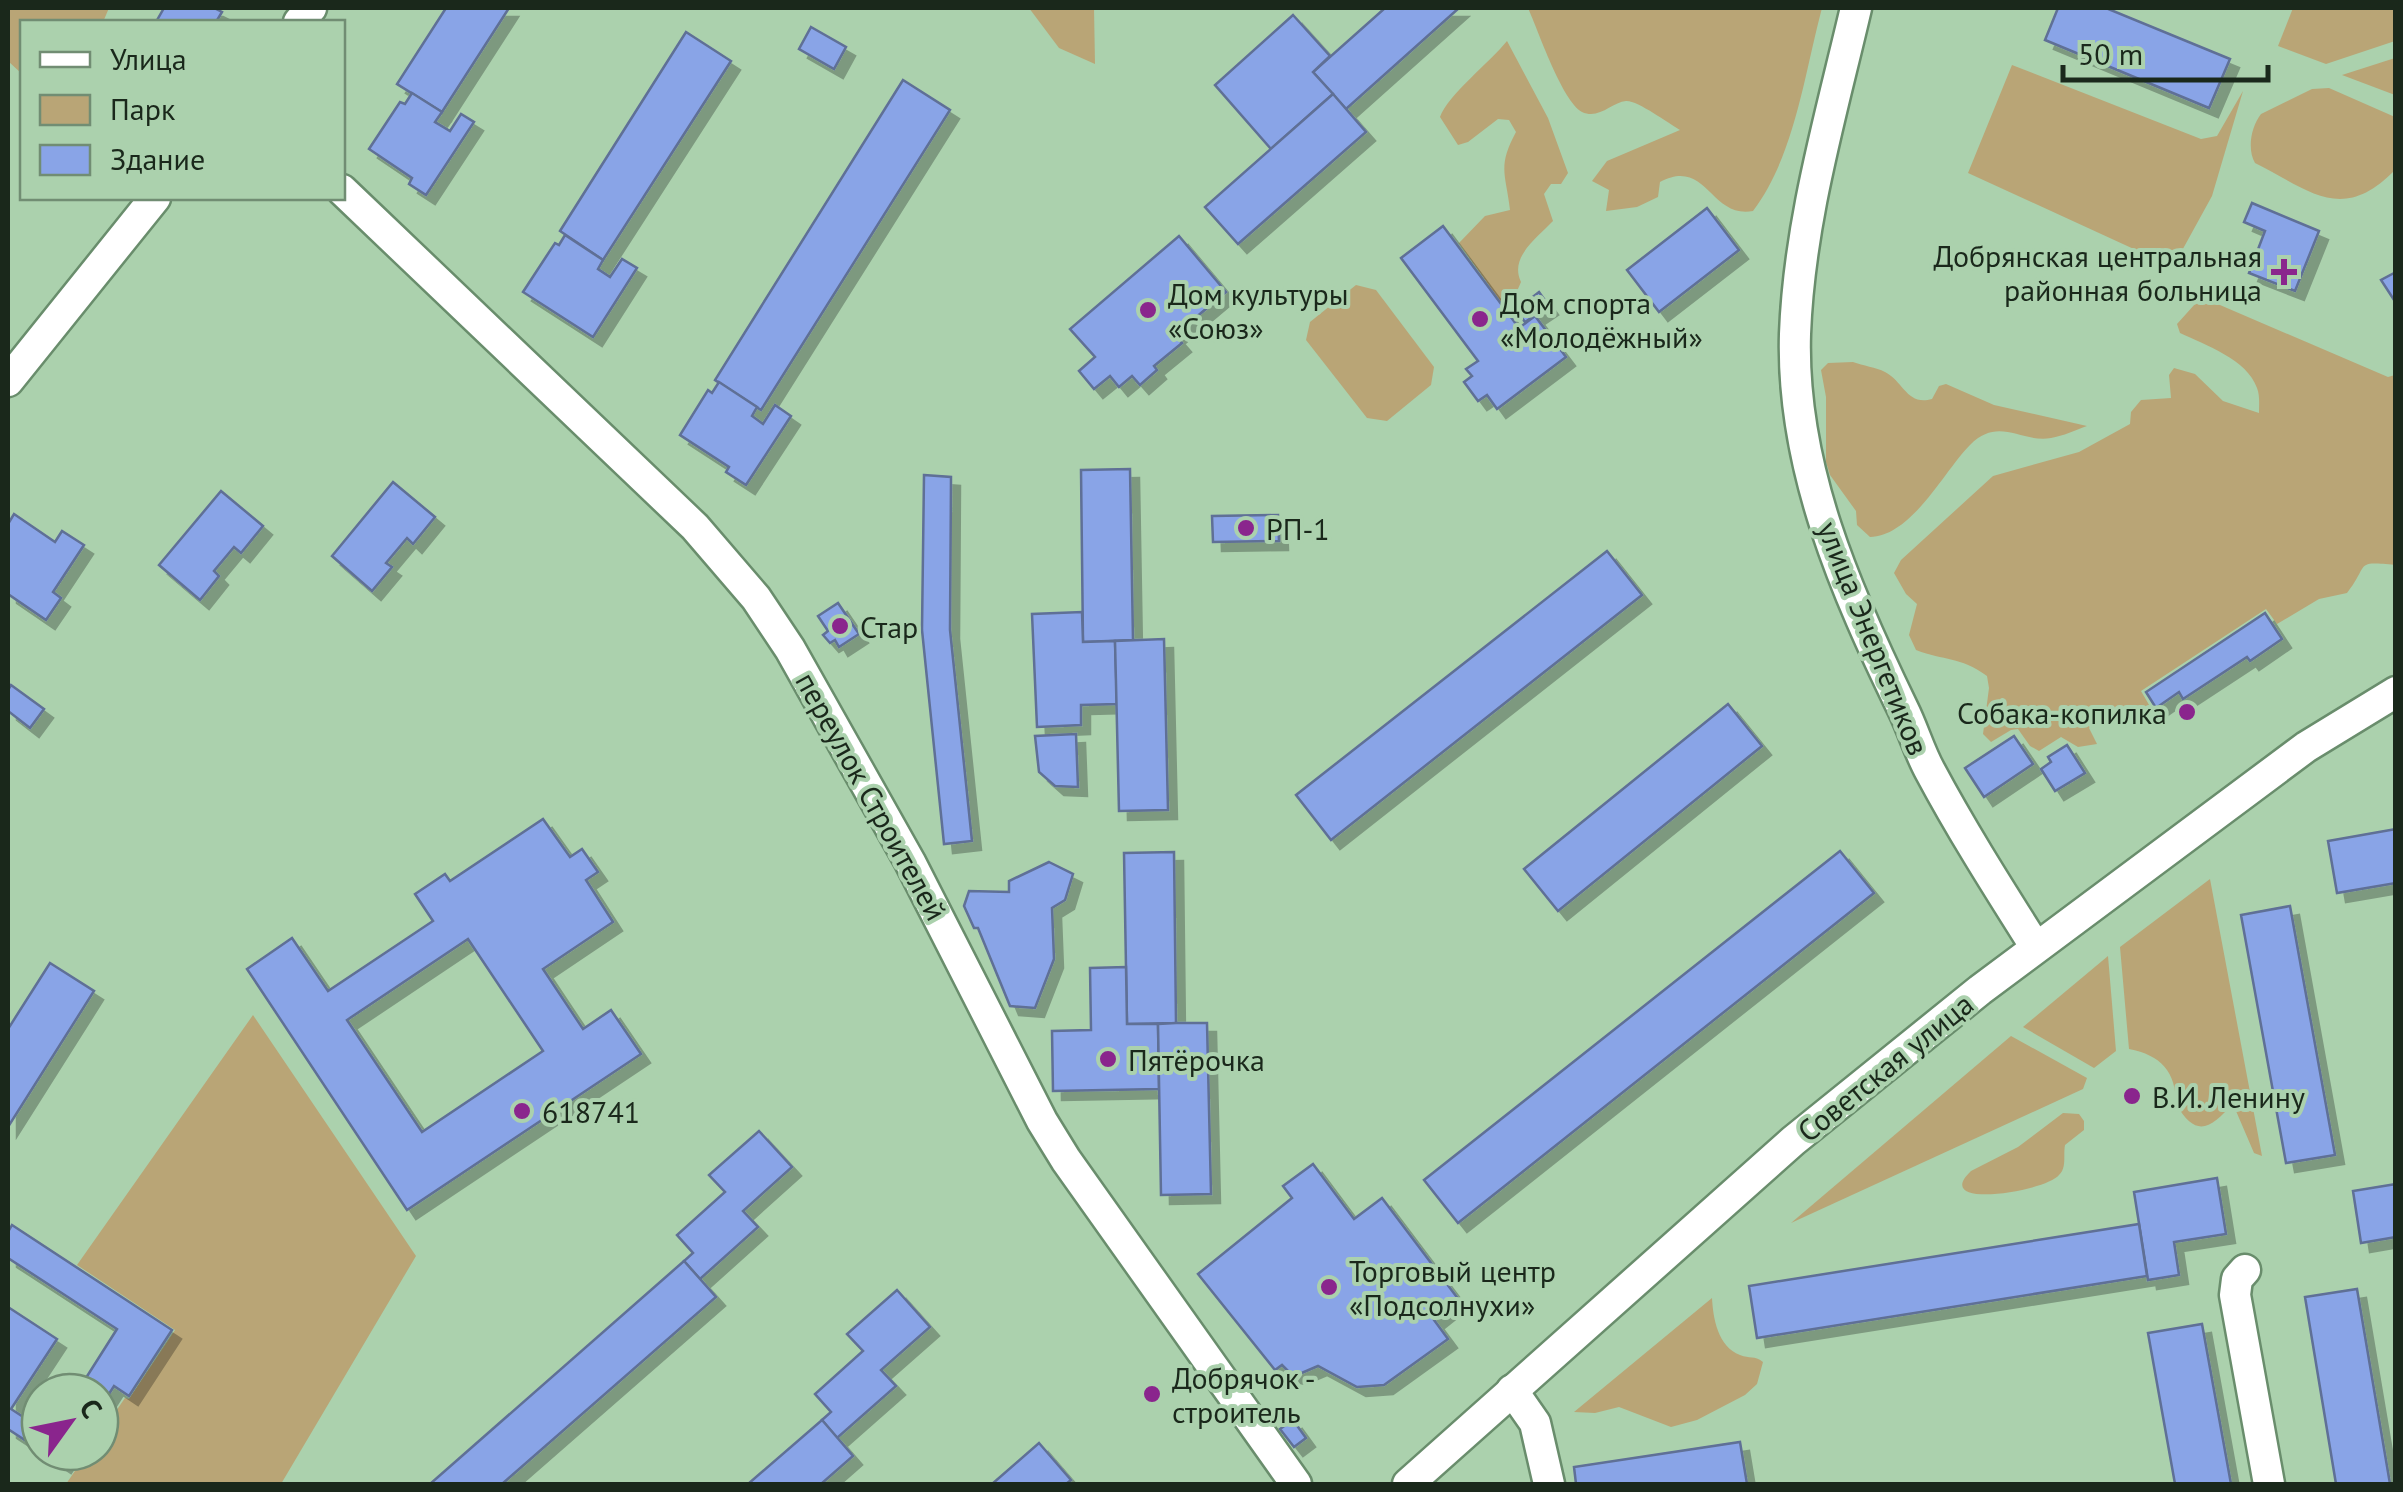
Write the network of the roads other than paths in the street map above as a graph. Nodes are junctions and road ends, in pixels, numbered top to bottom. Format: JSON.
{"nodes":[{"id":1,"x":1856,"y":8,"type":"edge"},
{"id":2,"x":345,"y":193,"type":"edge"},
{"id":3,"x":152,"y":200,"type":"edge"},
{"id":4,"x":8,"y":381,"type":"edge"},
{"id":5,"x":2396,"y":692,"type":"edge"},
{"id":6,"x":2035,"y":946,"type":"junction"},
{"id":7,"x":2246,"y":1270,"type":"dead end"},
{"id":8,"x":1512,"y":1390,"type":"junction"},
{"id":9,"x":1296,"y":1484,"type":"edge"},
{"id":10,"x":1408,"y":1484,"type":"edge"},
{"id":11,"x":1549,"y":1484,"type":"edge"},
{"id":12,"x":2269,"y":1484,"type":"edge"}],
"edges":[{"from":1,"to":6,"type":"street","name":"улица Энергетиков"},
{"from":2,"to":9,"type":"street","name":"переулок Строителей"},
{"from":3,"to":4,"type":"street"},
{"from":5,"to":6,"type":"street","name":"Советская улица"},
{"from":6,"to":8,"type":"street","name":"Советская улица"},
{"from":7,"to":12,"type":"street"},
{"from":8,"to":10,"type":"street","name":"Советская улица"},
{"from":8,"to":11,"type":"street"}]}
